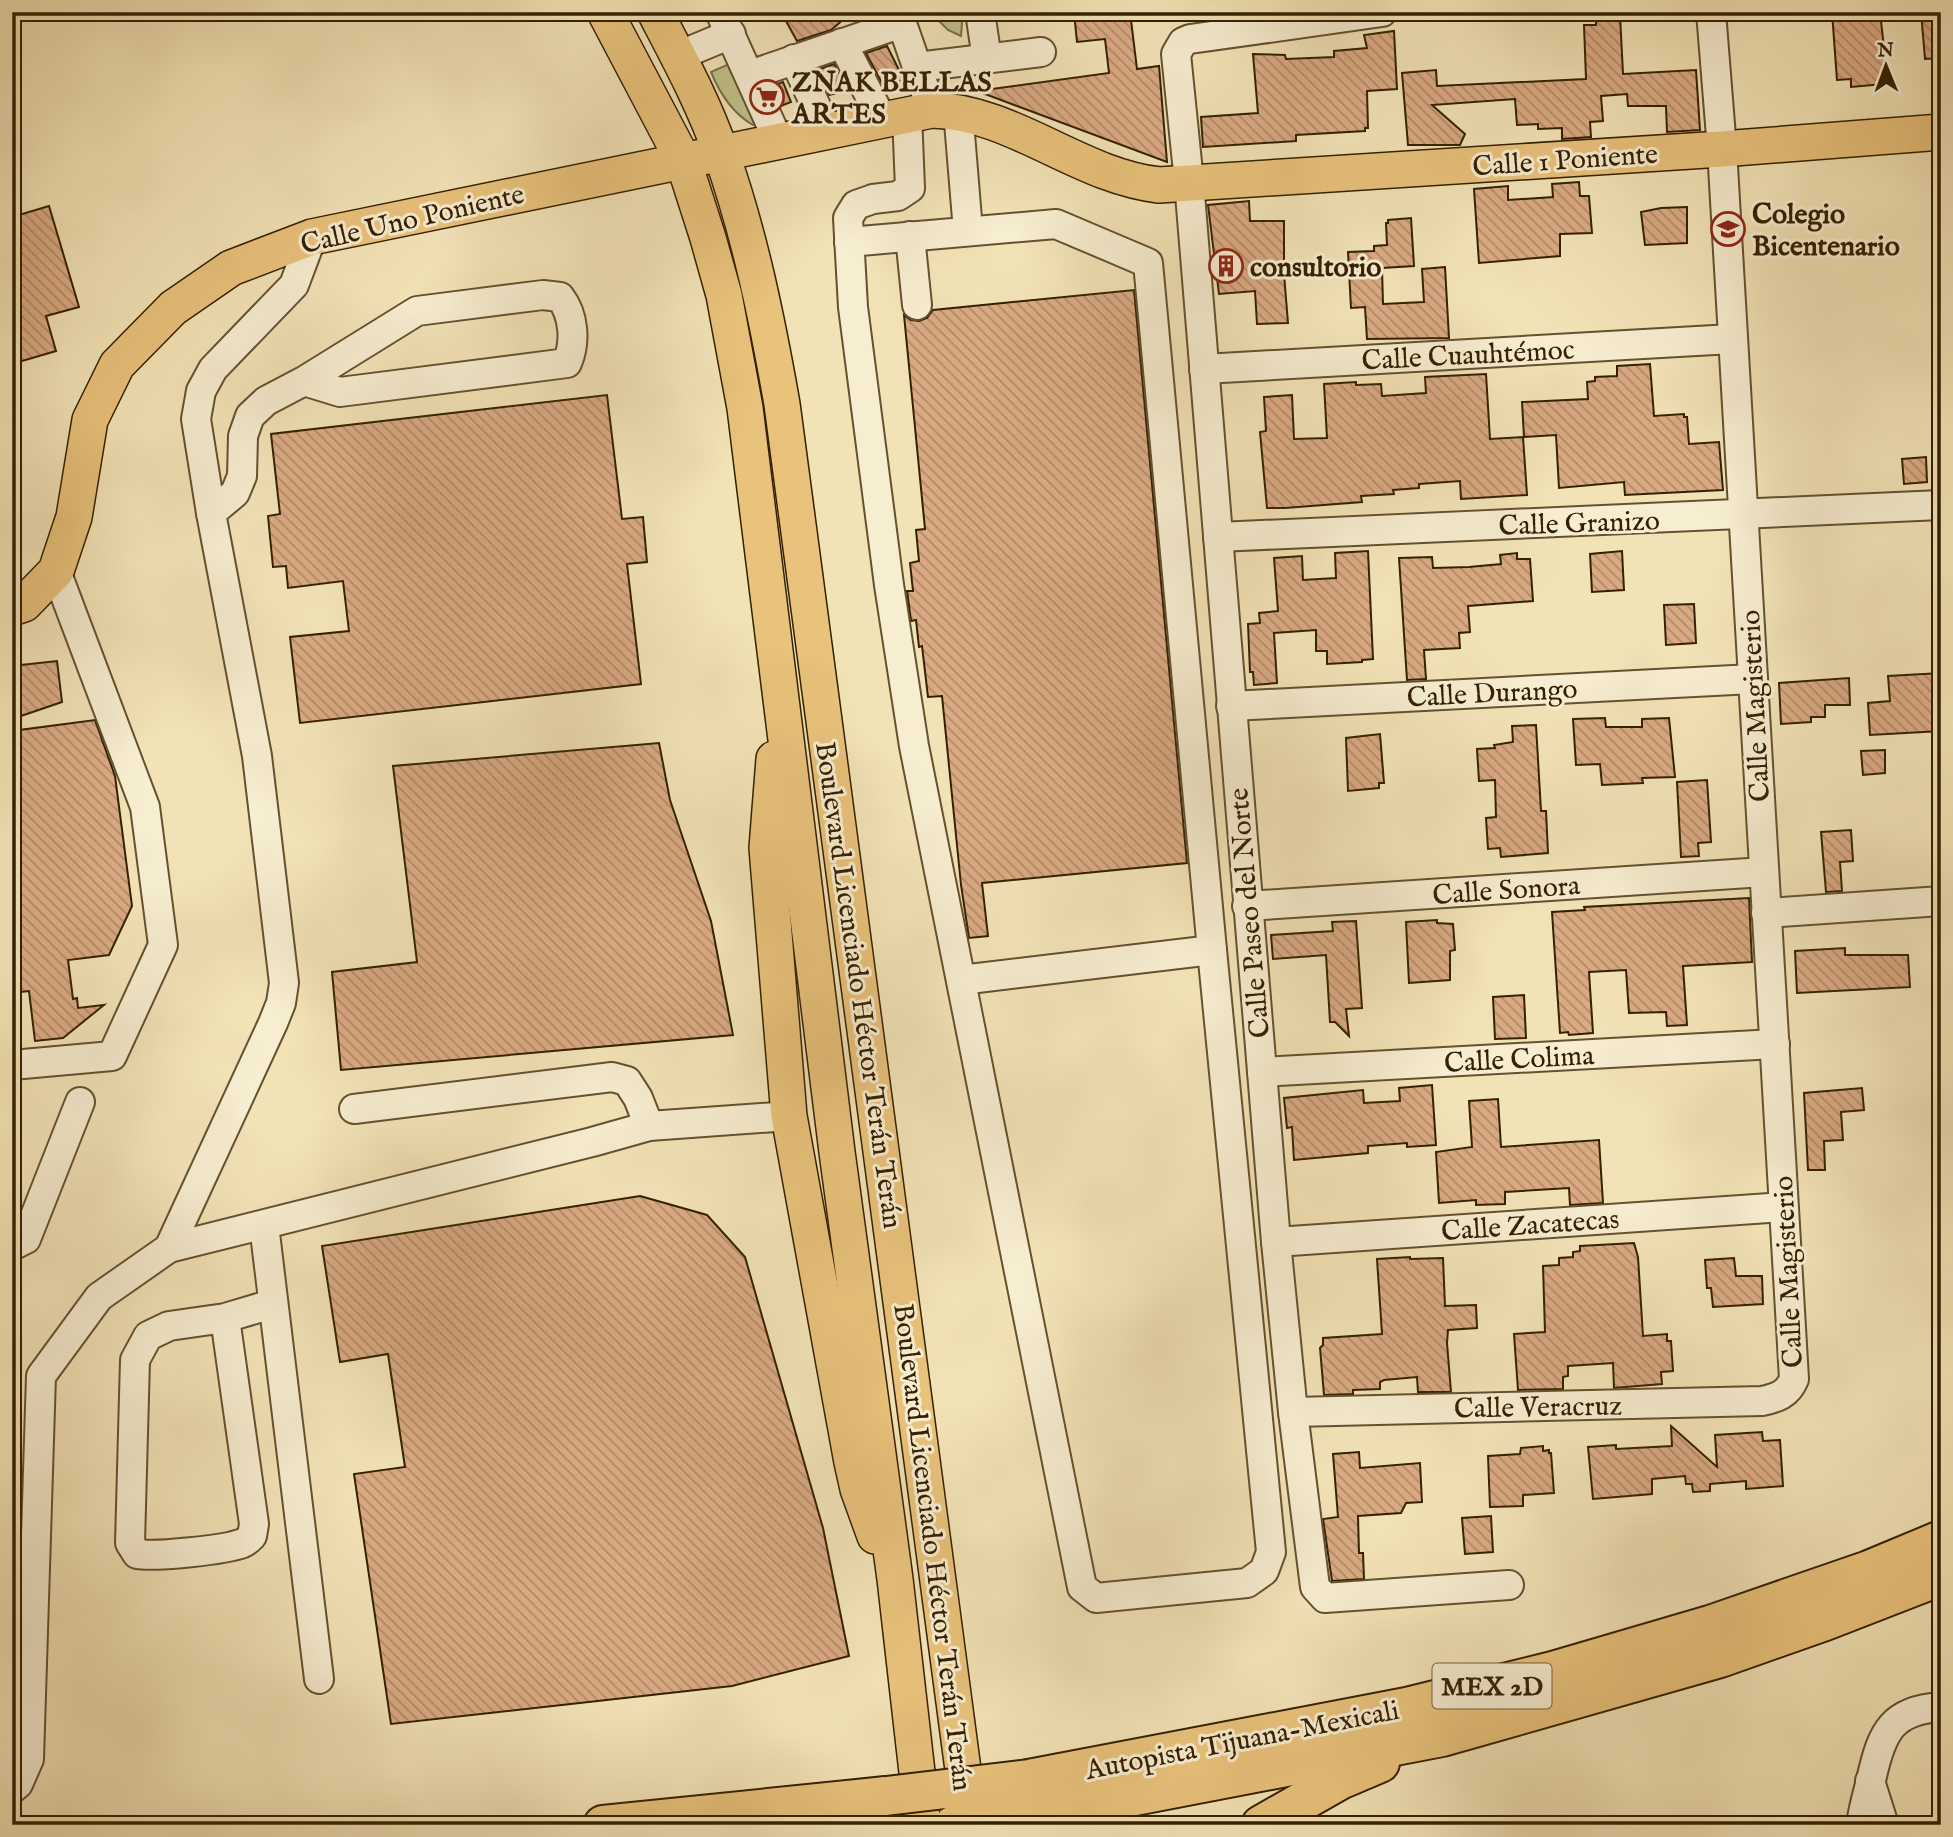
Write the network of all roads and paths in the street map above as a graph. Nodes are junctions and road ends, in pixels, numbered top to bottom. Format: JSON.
{"nodes":[{"id":1,"x":605,"y":12,"type":"edge"},
{"id":2,"x":655,"y":12,"type":"edge"},
{"id":3,"x":980,"y":12,"type":"edge"},
{"id":4,"x":1382,"y":12,"type":"edge"},
{"id":5,"x":1711,"y":12,"type":"edge"},
{"id":6,"x":900,"y":18,"type":"edge"},
{"id":7,"x":726,"y":23,"type":"edge"},
{"id":8,"x":842,"y":43,"type":"junction"},
{"id":9,"x":1041,"y":52,"type":"dead end"},
{"id":10,"x":678,"y":56,"type":"junction"},
{"id":11,"x":794,"y":59,"type":"junction"},
{"id":12,"x":988,"y":59,"type":"junction"},
{"id":13,"x":918,"y":66,"type":"junction"},
{"id":14,"x":750,"y":75,"type":"junction"},
{"id":15,"x":920,"y":113,"type":"junction"},
{"id":16,"x":827,"y":130,"type":"junction"},
{"id":17,"x":1941,"y":132,"type":"edge"},
{"id":18,"x":778,"y":140,"type":"junction"},
{"id":19,"x":1721,"y":149,"type":"junction"},
{"id":20,"x":721,"y":151,"type":"junction"},
{"id":21,"x":683,"y":160,"type":"junction"},
{"id":22,"x":1189,"y":182,"type":"junction"},
{"id":23,"x":968,"y":231,"type":"junction"},
{"id":24,"x":910,"y":236,"type":"junction"},
{"id":25,"x":312,"y":237,"type":"junction"},
{"id":26,"x":849,"y":242,"type":"junction"},
{"id":27,"x":917,"y":304,"type":"dead end"},
{"id":28,"x":1732,"y":339,"type":"junction"},
{"id":29,"x":1204,"y":369,"type":"junction"},
{"id":30,"x":304,"y":382,"type":"junction"},
{"id":31,"x":1941,"y":505,"type":"edge"},
{"id":32,"x":211,"y":513,"type":"junction"},
{"id":33,"x":1743,"y":514,"type":"junction"},
{"id":34,"x":1218,"y":537,"type":"junction"},
{"id":35,"x":56,"y":571,"type":"junction"},
{"id":36,"x":12,"y":608,"type":"edge"},
{"id":37,"x":1752,"y":679,"type":"junction"},
{"id":38,"x":780,"y":693,"type":"junction"},
{"id":39,"x":1231,"y":706,"type":"junction"},
{"id":40,"x":1764,"y":872,"type":"junction"},
{"id":41,"x":1941,"y":901,"type":"edge"},
{"id":42,"x":1247,"y":906,"type":"junction"},
{"id":43,"x":1766,"y":913,"type":"junction"},
{"id":44,"x":1212,"y":950,"type":"junction"},
{"id":45,"x":961,"y":980,"type":"junction"},
{"id":46,"x":1775,"y":1044,"type":"junction"},
{"id":47,"x":12,"y":1065,"type":"edge"},
{"id":48,"x":1262,"y":1072,"type":"junction"},
{"id":49,"x":80,"y":1102,"type":"dead end"},
{"id":50,"x":355,"y":1109,"type":"dead end"},
{"id":51,"x":789,"y":1115,"type":"junction"},
{"id":52,"x":649,"y":1126,"type":"junction"},
{"id":53,"x":1783,"y":1207,"type":"junction"},
{"id":54,"x":264,"y":1224,"type":"junction"},
{"id":55,"x":1276,"y":1242,"type":"junction"},
{"id":56,"x":12,"y":1246,"type":"edge"},
{"id":57,"x":169,"y":1248,"type":"junction"},
{"id":58,"x":272,"y":1304,"type":"junction"},
{"id":59,"x":225,"y":1318,"type":"junction"},
{"id":60,"x":1782,"y":1395,"type":"joint"},
{"id":61,"x":1293,"y":1412,"type":"junction"},
{"id":62,"x":1941,"y":1540,"type":"edge"},
{"id":63,"x":1941,"y":1576,"type":"edge"},
{"id":64,"x":895,"y":1579,"type":"junction"},
{"id":65,"x":1508,"y":1585,"type":"dead end"},
{"id":66,"x":319,"y":1679,"type":"dead end"},
{"id":67,"x":1941,"y":1707,"type":"edge"},
{"id":68,"x":1442,"y":1737,"type":"junction"},
{"id":69,"x":1870,"y":1781,"type":"junction"},
{"id":70,"x":12,"y":1789,"type":"edge"},
{"id":71,"x":1032,"y":1797,"type":"junction"},
{"id":72,"x":603,"y":1825,"type":"edge"},
{"id":73,"x":923,"y":1825,"type":"edge"},
{"id":74,"x":954,"y":1825,"type":"edge"},
{"id":75,"x":971,"y":1825,"type":"edge"},
{"id":76,"x":1261,"y":1825,"type":"edge"},
{"id":77,"x":1861,"y":1825,"type":"edge"},
{"id":78,"x":1884,"y":1825,"type":"edge"}],
"edges":[{"from":1,"to":21,"type":"main road","name":"Boulevard Licenciado Héctor Terán Terán"},
{"from":2,"to":10,"type":"main road","name":"Boulevard Licenciado Héctor Terán Terán"},
{"from":3,"to":12,"type":"street"},
{"from":4,"to":22,"type":"street","name":"Calle Paseo del Norte"},
{"from":5,"to":19,"type":"street","name":"Calle Magisterio"},
{"from":6,"to":8,"type":"street"},
{"from":6,"to":13,"type":"street"},
{"from":7,"to":10,"type":"street"},
{"from":7,"to":14,"type":"street"},
{"from":8,"to":11,"type":"street"},
{"from":8,"to":15,"type":"street"},
{"from":9,"to":12,"type":"street"},
{"from":10,"to":20,"type":"main road","name":"Boulevard Licenciado Héctor Terán Terán"},
{"from":11,"to":14,"type":"street"},
{"from":11,"to":16,"type":"street"},
{"from":12,"to":13,"type":"street"},
{"from":13,"to":15,"type":"street"},
{"from":14,"to":18,"type":"street"},
{"from":15,"to":16,"type":"main road","name":"Calle Uno Poniente"},
{"from":15,"to":22,"type":"main road","name":"Calle 1 Poniente"},
{"from":15,"to":23,"type":"street"},
{"from":15,"to":26,"type":"street"},
{"from":16,"to":18,"type":"main road","name":"Calle Uno Poniente"},
{"from":17,"to":19,"type":"main road","name":"Calle 1 Poniente"},
{"from":18,"to":20,"type":"main road","name":"Calle Uno Poniente"},
{"from":19,"to":22,"type":"main road","name":"Calle 1 Poniente"},
{"from":19,"to":28,"type":"street","name":"Calle Magisterio"},
{"from":20,"to":21,"type":"main road","name":"Calle Uno Poniente"},
{"from":20,"to":75,"type":"main road","name":"Boulevard Licenciado Héctor Terán Terán"},
{"from":21,"to":25,"type":"main road","name":"Calle Uno Poniente"},
{"from":21,"to":38,"type":"main road","name":"Boulevard Licenciado Héctor Terán Terán"},
{"from":22,"to":29,"type":"street","name":"Calle Paseo del Norte"},
{"from":23,"to":24,"type":"street"},
{"from":23,"to":44,"type":"street"},
{"from":24,"to":26,"type":"street"},
{"from":24,"to":27,"type":"street"},
{"from":25,"to":32,"type":"street"},
{"from":25,"to":35,"type":"main road","name":"Calle Uno Poniente"},
{"from":26,"to":45,"type":"street"},
{"from":28,"to":29,"type":"street","name":"Calle Cuauhtémoc"},
{"from":28,"to":33,"type":"street","name":"Calle Magisterio"},
{"from":29,"to":34,"type":"street","name":"Calle Paseo del Norte"},
{"from":30,"to":30,"type":"street"},
{"from":30,"to":32,"type":"street"},
{"from":31,"to":33,"type":"street","name":"Calle Granizo"},
{"from":32,"to":57,"type":"street"},
{"from":33,"to":34,"type":"street","name":"Calle Granizo"},
{"from":33,"to":37,"type":"street","name":"Calle Magisterio"},
{"from":34,"to":39,"type":"street","name":"Calle Paseo del Norte"},
{"from":35,"to":36,"type":"main road","name":"Calle Uno Poniente"},
{"from":35,"to":47,"type":"street"},
{"from":37,"to":39,"type":"street","name":"Calle Durango"},
{"from":37,"to":40,"type":"street","name":"Calle Magisterio"},
{"from":38,"to":51,"type":"main road"},
{"from":38,"to":64,"type":"main road","name":"Boulevard Licenciado Héctor Terán Terán"},
{"from":39,"to":42,"type":"street","name":"Calle Paseo del Norte"},
{"from":40,"to":42,"type":"street","name":"Calle Sonora"},
{"from":40,"to":43,"type":"street","name":"Calle Magisterio"},
{"from":41,"to":43,"type":"street"},
{"from":42,"to":48,"type":"street","name":"Calle Paseo del Norte"},
{"from":43,"to":46,"type":"street","name":"Calle Magisterio"},
{"from":44,"to":45,"type":"street"},
{"from":44,"to":45,"type":"street"},
{"from":46,"to":48,"type":"street","name":"Calle Colima"},
{"from":46,"to":53,"type":"street","name":"Calle Magisterio"},
{"from":48,"to":55,"type":"street","name":"Calle Paseo del Norte"},
{"from":49,"to":56,"type":"street"},
{"from":50,"to":52,"type":"street"},
{"from":51,"to":52,"type":"street"},
{"from":51,"to":64,"type":"main road"},
{"from":52,"to":54,"type":"street"},
{"from":53,"to":55,"type":"street","name":"Calle Zacatecas"},
{"from":53,"to":60,"type":"street","name":"Calle Magisterio"},
{"from":54,"to":57,"type":"street"},
{"from":54,"to":58,"type":"street"},
{"from":55,"to":61,"type":"street","name":"Calle Paseo del Norte"},
{"from":57,"to":70,"type":"street"},
{"from":58,"to":59,"type":"street"},
{"from":58,"to":66,"type":"street"},
{"from":59,"to":59,"type":"street"},
{"from":60,"to":61,"type":"street","name":"Calle Veracruz"},
{"from":61,"to":65,"type":"street","name":"Calle Paseo del Norte"},
{"from":62,"to":71,"type":"highway","name":"Autopista Tijuana-Mexicali","number":"MEX 2D"},
{"from":63,"to":68,"type":"highway","name":"Autopista Tijuana-Mexicali","number":"MEX 2D"},
{"from":64,"to":73,"type":"main road","name":"Boulevard Licenciado Héctor Terán Terán"},
{"from":67,"to":69,"type":"street"},
{"from":68,"to":71,"type":"highway","name":"Autopista Tijuana-Mexicali","number":"MEX 2D"},
{"from":68,"to":76,"type":"highway"},
{"from":69,"to":77,"type":"street"},
{"from":69,"to":78,"type":"street"},
{"from":71,"to":72,"type":"highway","name":"Autopista Tijuana-Mexicali","number":"MEX 2D","bridge":true},
{"from":71,"to":74,"type":"highway","name":"Autopista Tijuana-Mexicali","number":"MEX 2D","bridge":true}]}
